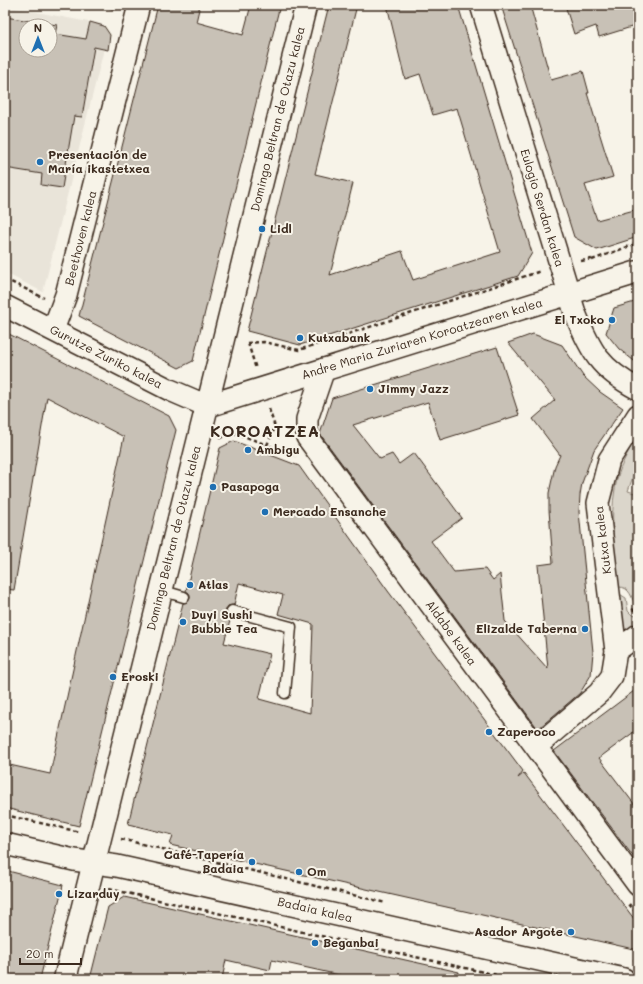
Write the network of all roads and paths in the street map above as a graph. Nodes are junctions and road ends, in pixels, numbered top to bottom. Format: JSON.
{"nodes":[{"id":1,"x":139,"y":5,"type":"edge"},
{"id":2,"x":306,"y":5,"type":"edge"},
{"id":3,"x":481,"y":5,"type":"edge"},
{"id":4,"x":592,"y":259,"type":"dead end"},
{"id":5,"x":560,"y":266,"type":"junction"},
{"id":6,"x":638,"y":272,"type":"edge"},
{"id":7,"x":5,"y":280,"type":"edge"},
{"id":8,"x":569,"y":294,"type":"junction"},
{"id":9,"x":5,"y":306,"type":"edge"},
{"id":10,"x":62,"y":306,"type":"junction"},
{"id":11,"x":53,"y":330,"type":"junction"},
{"id":12,"x":224,"y":337,"type":"junction"},
{"id":13,"x":324,"y":369,"type":"junction"},
{"id":14,"x":638,"y":389,"type":"edge"},
{"id":15,"x":207,"y":406,"type":"junction"},
{"id":16,"x":638,"y":415,"type":"edge"},
{"id":17,"x":219,"y":443,"type":"dead end"},
{"id":18,"x":267,"y":445,"type":"dead end"},
{"id":19,"x":160,"y":590,"type":"junction"},
{"id":20,"x":184,"y":597,"type":"dead end"},
{"id":21,"x":232,"y":611,"type":"dead end"},
{"id":22,"x":638,"y":635,"type":"edge"},
{"id":23,"x":616,"y":651,"type":"junction"},
{"id":24,"x":285,"y":693,"type":"dead end"},
{"id":25,"x":544,"y":740,"type":"dead end"},
{"id":26,"x":5,"y":815,"type":"edge"},
{"id":27,"x":82,"y":827,"type":"dead end"},
{"id":28,"x":80,"y":832,"type":"junction"},
{"id":29,"x":122,"y":836,"type":"dead end"},
{"id":30,"x":5,"y":844,"type":"edge"},
{"id":31,"x":83,"y":862,"type":"junction"},
{"id":32,"x":638,"y":885,"type":"edge"},
{"id":33,"x":108,"y":889,"type":"dead end"},
{"id":34,"x":393,"y":904,"type":"dead end"},
{"id":35,"x":638,"y":974,"type":"edge"},
{"id":36,"x":65,"y":979,"type":"edge"},
{"id":37,"x":515,"y":979,"type":"edge"},
{"id":38,"x":625,"y":979,"type":"edge"}],
"edges":[{"from":1,"to":10,"type":"street","name":"Beethoven kalea"},
{"from":2,"to":12,"type":"street","name":"Domingo Beltran de Otazu kalea"},
{"from":3,"to":5,"type":"street","name":"Eulogio Serdan kalea"},
{"from":4,"to":5,"type":"path"},
{"from":5,"to":8,"type":"street","name":"Eulogio Serdan kalea"},
{"from":5,"to":12,"type":"path"},
{"from":6,"to":8,"type":"main road","name":"Andre Maria Zuriaren Koroatzearen kalea"},
{"from":7,"to":10,"type":"path"},
{"from":8,"to":13,"type":"main road","name":"Andre Maria Zuriaren Koroatzearen kalea"},
{"from":8,"to":14,"type":"street","name":"Eulogio Serdan kalea"},
{"from":9,"to":11,"type":"street","name":"Gurutze Zuriko kalea"},
{"from":10,"to":11,"type":"street","name":"Beethoven kalea"},
{"from":11,"to":15,"type":"street","name":"Gurutze Zuriko kalea"},
{"from":12,"to":15,"type":"street","name":"Domingo Beltran de Otazu kalea"},
{"from":13,"to":15,"type":"main road","name":"Andre Maria Zuriaren Koroatzearen kalea"},
{"from":13,"to":32,"type":"street","name":"Aldabe kalea"},
{"from":15,"to":19,"type":"main road","name":"Domingo Beltran de Otazu kalea"},
{"from":16,"to":23,"type":"street","name":"Kutxa kalea"},
{"from":17,"to":18,"type":"path"},
{"from":19,"to":20,"type":"lane"},
{"from":19,"to":31,"type":"main road","name":"Domingo Beltran de Otazu kalea"},
{"from":21,"to":24,"type":"lane"},
{"from":22,"to":23,"type":"street"},
{"from":23,"to":25,"type":"street","name":"Kutxa kalea"},
{"from":26,"to":28,"type":"path"},
{"from":27,"to":28,"type":"path"},
{"from":28,"to":31,"type":"path"},
{"from":29,"to":34,"type":"path"},
{"from":30,"to":31,"type":"street","name":"Badaia kalea"},
{"from":31,"to":36,"type":"main road","name":"Domingo Beltran de Otazu kalea"},
{"from":31,"to":38,"type":"street","name":"Badaia kalea"},
{"from":33,"to":37,"type":"path"},
{"from":35,"to":38,"type":"street"}]}
